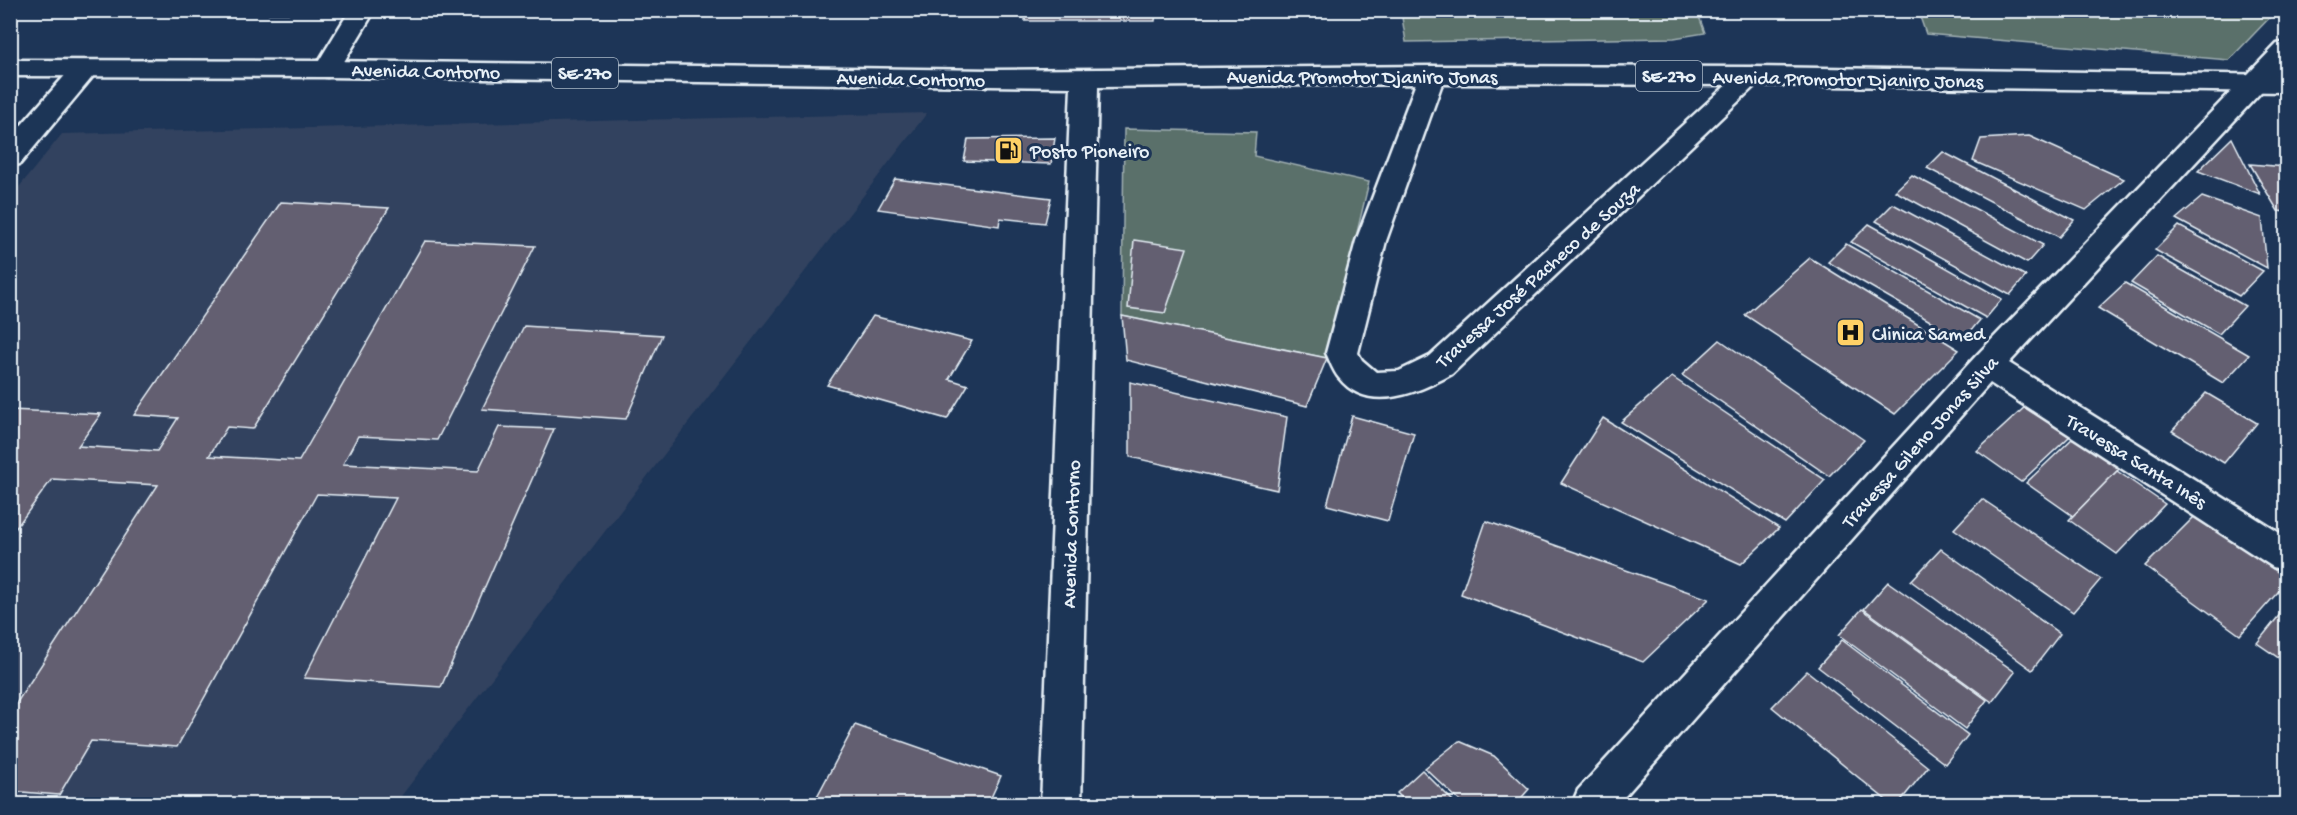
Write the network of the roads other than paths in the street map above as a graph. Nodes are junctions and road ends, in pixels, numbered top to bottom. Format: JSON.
{"nodes":[{"id":1,"x":363,"y":10,"type":"edge"},
{"id":2,"x":2286,"y":50,"type":"edge"},
{"id":3,"x":10,"y":68,"type":"edge"},
{"id":4,"x":85,"y":69,"type":"junction"},
{"id":5,"x":327,"y":69,"type":"junction"},
{"id":6,"x":1432,"y":75,"type":"junction"},
{"id":7,"x":1752,"y":76,"type":"junction"},
{"id":8,"x":1085,"y":77,"type":"junction"},
{"id":9,"x":2253,"y":83,"type":"junction"},
{"id":10,"x":2286,"y":84,"type":"edge"},
{"id":11,"x":10,"y":157,"type":"edge"},
{"id":12,"x":1987,"y":365,"type":"junction"},
{"id":13,"x":2286,"y":555,"type":"edge"},
{"id":14,"x":1061,"y":804,"type":"edge"},
{"id":15,"x":1592,"y":804,"type":"edge"}],
"edges":[{"from":1,"to":5,"type":"main road"},
{"from":2,"to":9,"type":"main road","name":"Travessa Gileno Jonas Silva"},
{"from":3,"to":4,"type":"main road","name":"Avenida Contorno","number":"SE-270"},
{"from":4,"to":5,"type":"main road","name":"Avenida Contorno","number":"SE-270"},
{"from":4,"to":11,"type":"main road"},
{"from":5,"to":8,"type":"main road","name":"Avenida Contorno","number":"SE-270"},
{"from":6,"to":7,"type":"main road","name":"Avenida Promotor Djaniro Jonas","number":"SE-270"},
{"from":6,"to":7,"type":"main road","name":"Travessa José Pacheco de Souza"},
{"from":6,"to":8,"type":"main road","name":"Avenida Promotor Djaniro Jonas","number":"SE-270"},
{"from":7,"to":9,"type":"main road","name":"Avenida Promotor Djaniro Jonas","number":"SE-270"},
{"from":8,"to":14,"type":"main road","name":"Avenida Contorno"},
{"from":9,"to":10,"type":"main road","name":"Avenida Promotor Djaniro Jonas","number":"SE-270"},
{"from":9,"to":12,"type":"main road","name":"Travessa Gileno Jonas Silva"},
{"from":12,"to":13,"type":"main road","name":"Travessa Santa Inês"},
{"from":12,"to":15,"type":"main road","name":"Travessa Gileno Jonas Silva"}]}
